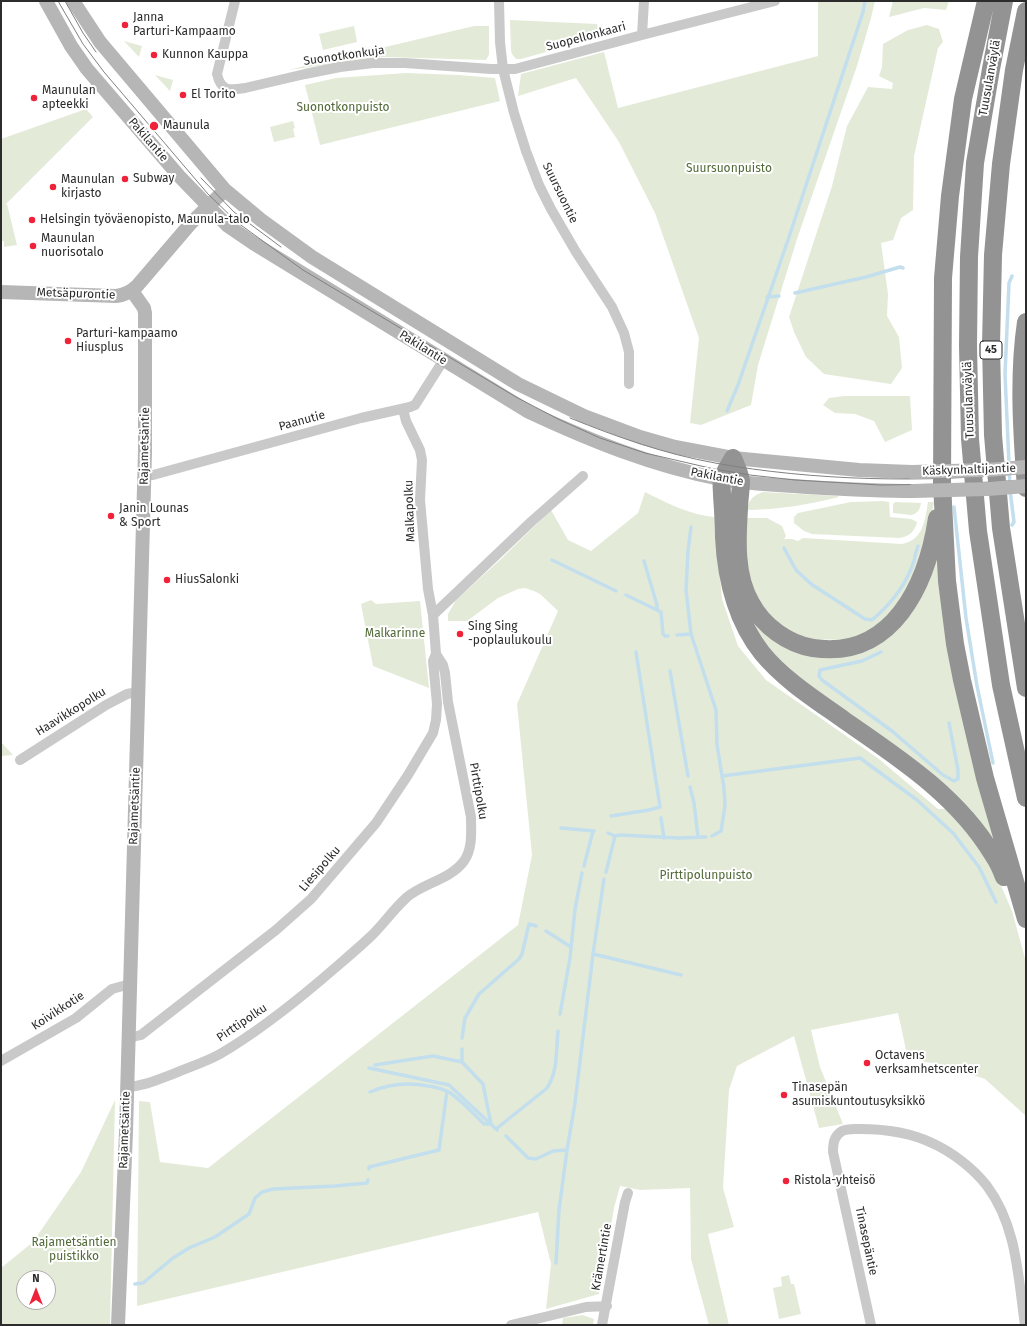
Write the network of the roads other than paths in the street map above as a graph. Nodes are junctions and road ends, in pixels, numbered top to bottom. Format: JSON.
{"nodes":[{"id":1,"x":73,"y":1,"type":"edge"},
{"id":2,"x":235,"y":1,"type":"edge"},
{"id":3,"x":499,"y":1,"type":"edge"},
{"id":4,"x":644,"y":1,"type":"edge"},
{"id":5,"x":775,"y":1,"type":"edge"},
{"id":6,"x":986,"y":1,"type":"edge"},
{"id":7,"x":1004,"y":1,"type":"edge"},
{"id":8,"x":49,"y":2,"type":"edge"},
{"id":9,"x":1026,"y":11,"type":"edge"},
{"id":10,"x":642,"y":35,"type":"junction"},
{"id":11,"x":502,"y":69,"type":"junction"},
{"id":12,"x":225,"y":190,"type":"junction"},
{"id":13,"x":208,"y":206,"type":"junction"},
{"id":14,"x":132,"y":291,"type":"junction"},
{"id":15,"x":1,"y":292,"type":"edge"},
{"id":16,"x":1026,"y":322,"type":"edge"},
{"id":17,"x":444,"y":361,"type":"junction"},
{"id":18,"x":629,"y":384,"type":"dead end"},
{"id":19,"x":403,"y":409,"type":"junction"},
{"id":20,"x":733,"y":458,"type":"junction"},
{"id":21,"x":1026,"y":467,"type":"edge"},
{"id":22,"x":912,"y":472,"type":"joint"},
{"id":23,"x":144,"y":475,"type":"junction"},
{"id":24,"x":583,"y":476,"type":"dead end"},
{"id":25,"x":722,"y":479,"type":"junction"},
{"id":26,"x":741,"y":482,"type":"junction"},
{"id":27,"x":942,"y":483,"type":"junction"},
{"id":28,"x":1026,"y":487,"type":"edge"},
{"id":29,"x":913,"y":491,"type":"joint"},
{"id":30,"x":433,"y":616,"type":"junction"},
{"id":31,"x":436,"y":654,"type":"junction"},
{"id":32,"x":1026,"y":688,"type":"edge"},
{"id":33,"x":138,"y":692,"type":"junction"},
{"id":34,"x":20,"y":760,"type":"dead end"},
{"id":35,"x":1026,"y":798,"type":"edge"},
{"id":36,"x":1026,"y":919,"type":"edge"},
{"id":37,"x":1026,"y":926,"type":"edge"},
{"id":38,"x":130,"y":984,"type":"junction"},
{"id":39,"x":128,"y":1038,"type":"junction"},
{"id":40,"x":1,"y":1061,"type":"edge"},
{"id":41,"x":127,"y":1087,"type":"junction"},
{"id":42,"x":628,"y":1193,"type":"dead end"},
{"id":43,"x":606,"y":1306,"type":"junction"},
{"id":44,"x":118,"y":1325,"type":"edge"},
{"id":45,"x":510,"y":1325,"type":"edge"},
{"id":46,"x":602,"y":1325,"type":"edge"},
{"id":47,"x":871,"y":1325,"type":"edge"},
{"id":48,"x":1026,"y":1325,"type":"edge"}],
"edges":[{"from":1,"to":12,"type":"main road","name":"Pakilantie"},
{"from":2,"to":11,"type":"street","name":"Suonotkonkuja"},
{"from":3,"to":11,"type":"street","name":"Suursuontie"},
{"from":4,"to":10,"type":"street","name":"Suopellonkaari"},
{"from":5,"to":10,"type":"street"},
{"from":6,"to":27,"type":"highway"},
{"from":7,"to":35,"type":"highway","name":"Tuusulanväylä","number":"45"},
{"from":8,"to":13,"type":"main road","name":"Pakilantie"},
{"from":9,"to":32,"type":"highway","name":"Tuusulanväylä","number":"45"},
{"from":10,"to":11,"type":"street","name":"Suopellonkaari"},
{"from":11,"to":18,"type":"street","name":"Suursuontie"},
{"from":12,"to":13,"type":"main road","name":"Metsäpurontie"},
{"from":12,"to":20,"type":"main road","name":"Pakilantie"},
{"from":13,"to":14,"type":"main road","name":"Metsäpurontie"},
{"from":13,"to":17,"type":"main road","name":"Pakilantie"},
{"from":14,"to":15,"type":"main road","name":"Metsäpurontie"},
{"from":14,"to":23,"type":"main road","name":"Rajametsäntie"},
{"from":16,"to":28,"type":"highway"},
{"from":17,"to":19,"type":"street","name":"Paanutie"},
{"from":17,"to":25,"type":"main road","name":"Pakilantie"},
{"from":19,"to":23,"type":"street","name":"Paanutie"},
{"from":19,"to":30,"type":"street","name":"Malkapolku"},
{"from":20,"to":22,"type":"main road","name":"Pakilantie"},
{"from":20,"to":25,"type":"highway"},
{"from":20,"to":26,"type":"highway"},
{"from":21,"to":22,"type":"main road","name":"Käskynhaltijantie","bridge":true},
{"from":23,"to":33,"type":"main road","name":"Rajametsäntie"},
{"from":24,"to":30,"type":"street"},
{"from":25,"to":26,"type":"main road","name":"Pakilantie"},
{"from":25,"to":37,"type":"highway"},
{"from":26,"to":27,"type":"highway"},
{"from":26,"to":29,"type":"main road","name":"Pakilantie"},
{"from":27,"to":36,"type":"highway"},
{"from":28,"to":29,"type":"main road","name":"Käskynhaltijantie","bridge":true},
{"from":30,"to":31,"type":"street","name":"Pirttipolku"},
{"from":31,"to":39,"type":"street","name":"Liesipolku"},
{"from":31,"to":41,"type":"street","name":"Pirttipolku"},
{"from":33,"to":34,"type":"street","name":"Haavikkopolku"},
{"from":33,"to":38,"type":"main road","name":"Rajametsäntie"},
{"from":38,"to":39,"type":"main road","name":"Rajametsäntie"},
{"from":38,"to":40,"type":"street","name":"Koivikkotie"},
{"from":39,"to":41,"type":"main road","name":"Rajametsäntie"},
{"from":41,"to":44,"type":"main road","name":"Rajametsäntie"},
{"from":42,"to":43,"type":"street","name":"Krämertintie"},
{"from":43,"to":45,"type":"street"},
{"from":43,"to":46,"type":"street","name":"Krämertintie"},
{"from":47,"to":48,"type":"street","name":"Tinasepäntie"}]}
